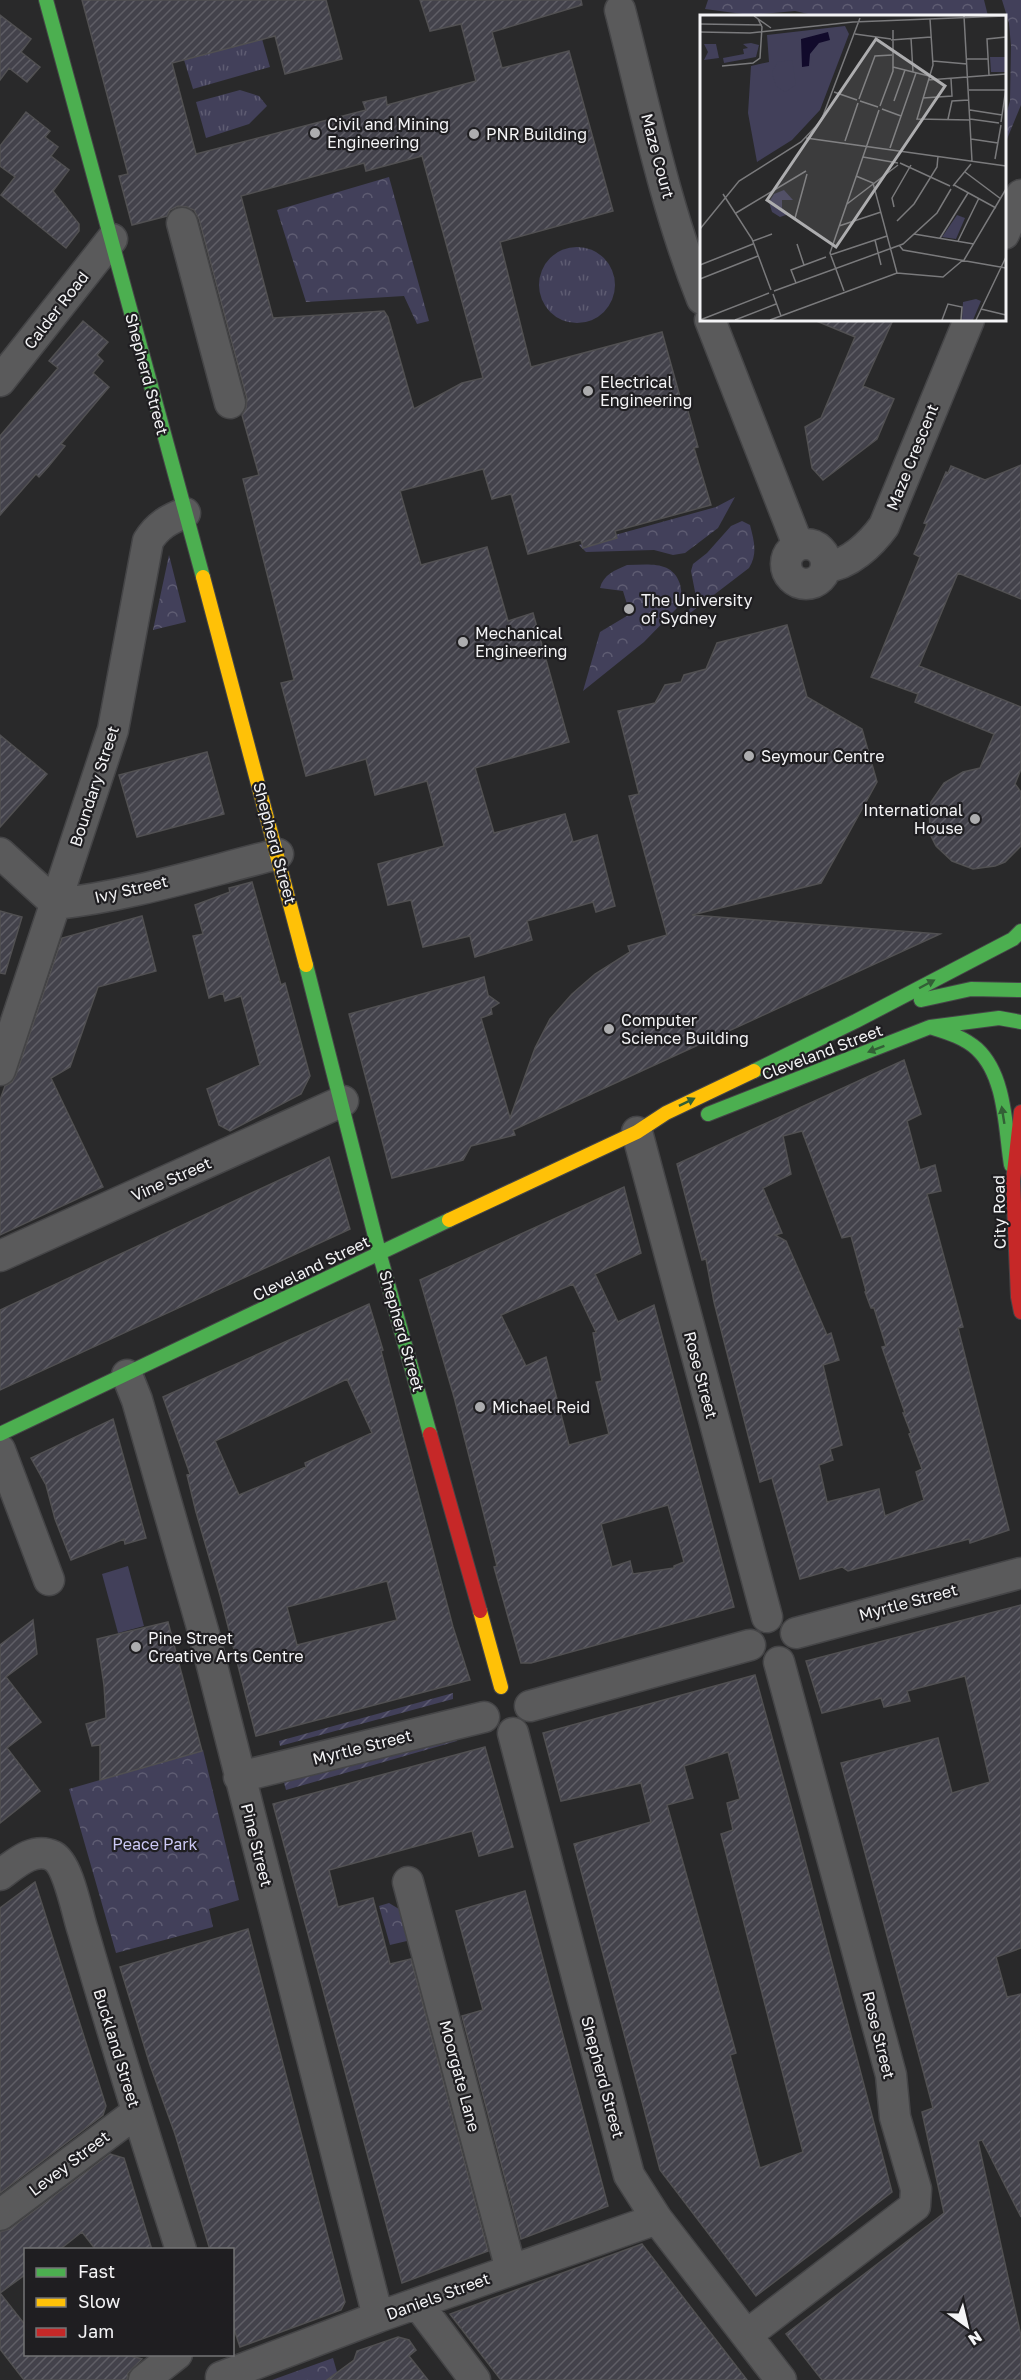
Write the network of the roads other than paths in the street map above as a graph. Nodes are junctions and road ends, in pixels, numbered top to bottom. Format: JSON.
{"nodes":[{"id":1,"x":46,"y":0,"type":"edge"},
{"id":2,"x":620,"y":10,"type":"dead end"},
{"id":3,"x":1021,"y":195,"type":"edge"},
{"id":4,"x":182,"y":223,"type":"dead end"},
{"id":5,"x":1006,"y":232,"type":"edge"},
{"id":6,"x":112,"y":238,"type":"junction"},
{"id":7,"x":700,"y":294,"type":"edge"},
{"id":8,"x":710,"y":321,"type":"edge"},
{"id":9,"x":969,"y":321,"type":"edge"},
{"id":10,"x":0,"y":381,"type":"edge"},
{"id":11,"x":230,"y":403,"type":"dead end"},
{"id":12,"x":185,"y":513,"type":"junction"},
{"id":13,"x":0,"y":853,"type":"edge"},
{"id":14,"x":278,"y":854,"type":"junction"},
{"id":15,"x":56,"y":903,"type":"junction"},
{"id":16,"x":1021,"y":931,"type":"edge"},
{"id":17,"x":1021,"y":990,"type":"edge"},
{"id":18,"x":856,"y":1021,"type":"junction"},
{"id":19,"x":1021,"y":1022,"type":"edge"},
{"id":20,"x":930,"y":1027,"type":"junction"},
{"id":21,"x":0,"y":1070,"type":"edge"},
{"id":22,"x":342,"y":1101,"type":"junction"},
{"id":23,"x":1021,"y":1112,"type":"edge"},
{"id":24,"x":699,"y":1118,"type":"dead end"},
{"id":25,"x":667,"y":1128,"type":"dead end"},
{"id":26,"x":637,"y":1132,"type":"junction"},
{"id":27,"x":1013,"y":1181,"type":"junction"},
{"id":28,"x":379,"y":1252,"type":"junction"},
{"id":29,"x":0,"y":1256,"type":"edge"},
{"id":30,"x":1021,"y":1312,"type":"edge"},
{"id":31,"x":127,"y":1375,"type":"junction"},
{"id":32,"x":0,"y":1434,"type":"edge"},
{"id":33,"x":0,"y":1450,"type":"edge"},
{"id":34,"x":1021,"y":1573,"type":"edge"},
{"id":35,"x":49,"y":1580,"type":"dead end"},
{"id":36,"x":766,"y":1617,"type":"junction"},
{"id":37,"x":796,"y":1633,"type":"junction"},
{"id":38,"x":750,"y":1645,"type":"junction"},
{"id":39,"x":779,"y":1662,"type":"junction"},
{"id":40,"x":501,"y":1687,"type":"junction"},
{"id":41,"x":530,"y":1706,"type":"junction"},
{"id":42,"x":484,"y":1717,"type":"junction"},
{"id":43,"x":513,"y":1733,"type":"junction"},
{"id":44,"x":239,"y":1777,"type":"junction"},
{"id":45,"x":0,"y":1875,"type":"edge"},
{"id":46,"x":408,"y":1882,"type":"dead end"},
{"id":47,"x":137,"y":2112,"type":"junction"},
{"id":48,"x":0,"y":2215,"type":"edge"},
{"id":49,"x":657,"y":2219,"type":"junction"},
{"id":50,"x":181,"y":2248,"type":"edge"},
{"id":51,"x":511,"y":2270,"type":"junction"},
{"id":52,"x":418,"y":2304,"type":"junction"},
{"id":53,"x":378,"y":2318,"type":"junction"},
{"id":54,"x":748,"y":2334,"type":"junction"},
{"id":55,"x":176,"y":2356,"type":"edge"},
{"id":56,"x":219,"y":2370,"type":"edge"},
{"id":57,"x":144,"y":2380,"type":"edge"},
{"id":58,"x":475,"y":2380,"type":"edge"},
{"id":59,"x":781,"y":2380,"type":"edge"}],
"edges":[{"from":1,"to":6,"type":"main road","name":"Shepherd Street"},
{"from":2,"to":7,"type":"street","name":"Maze Court"},
{"from":3,"to":5,"type":"street"},
{"from":4,"to":11,"type":"street"},
{"from":6,"to":10,"type":"street","name":"Calder Road"},
{"from":6,"to":12,"type":"main road","name":"Shepherd Street"},
{"from":8,"to":9,"type":"street","name":"Maze Crescent"},
{"from":12,"to":14,"type":"main road","name":"Shepherd Street"},
{"from":12,"to":15,"type":"street","name":"Boundary Street"},
{"from":13,"to":15,"type":"street"},
{"from":14,"to":15,"type":"street","name":"Ivy Street"},
{"from":14,"to":22,"type":"main road","name":"Shepherd Street"},
{"from":15,"to":21,"type":"street","name":"Boundary Street"},
{"from":18,"to":16,"type":"main road","name":"Cleveland Street","one_way":true},
{"from":17,"to":18,"type":"main road","name":"Cleveland Street"},
{"from":26,"to":18,"type":"main road","name":"Cleveland Street","one_way":true},
{"from":19,"to":20,"type":"main road","name":"Cleveland Street"},
{"from":20,"to":24,"type":"main road","name":"Cleveland Street","one_way":true},
{"from":27,"to":20,"type":"main road","one_way":true},
{"from":22,"to":28,"type":"main road","name":"Shepherd Street"},
{"from":22,"to":29,"type":"street","name":"Vine Street"},
{"from":23,"to":27,"type":"main road","name":"City Road"},
{"from":25,"to":26,"type":"main road","name":"Cleveland Street"},
{"from":26,"to":28,"type":"main road","name":"Cleveland Street"},
{"from":26,"to":36,"type":"street","name":"Rose Street"},
{"from":27,"to":30,"type":"main road","name":"City Road"},
{"from":28,"to":31,"type":"main road","name":"Cleveland Street"},
{"from":28,"to":40,"type":"main road","name":"Shepherd Street"},
{"from":31,"to":32,"type":"main road","name":"Cleveland Street"},
{"from":31,"to":44,"type":"street","name":"Pine Street"},
{"from":33,"to":35,"type":"street"},
{"from":34,"to":37,"type":"street","name":"Myrtle Street"},
{"from":36,"to":37,"type":"street"},
{"from":36,"to":38,"type":"street"},
{"from":37,"to":39,"type":"street"},
{"from":38,"to":39,"type":"street"},
{"from":38,"to":41,"type":"street"},
{"from":39,"to":54,"type":"street","name":"Rose Street"},
{"from":40,"to":41,"type":"street"},
{"from":40,"to":42,"type":"street"},
{"from":41,"to":43,"type":"street"},
{"from":42,"to":43,"type":"street"},
{"from":42,"to":44,"type":"street","name":"Myrtle Street"},
{"from":43,"to":49,"type":"street","name":"Shepherd Street"},
{"from":44,"to":53,"type":"street","name":"Pine Street"},
{"from":45,"to":47,"type":"street","name":"Buckland Street"},
{"from":46,"to":51,"type":"street","name":"Moorgate Lane"},
{"from":47,"to":48,"type":"street","name":"Levey Street"},
{"from":47,"to":50,"type":"street","name":"Buckland Street"},
{"from":49,"to":51,"type":"street","name":"Daniels Street"},
{"from":49,"to":54,"type":"street","name":"Shepherd Street"},
{"from":51,"to":52,"type":"street","name":"Daniels Street"},
{"from":52,"to":53,"type":"street","name":"Daniels Street"},
{"from":52,"to":58,"type":"street"},
{"from":53,"to":56,"type":"street","name":"Daniels Street"},
{"from":54,"to":59,"type":"street","name":"Shepherd Street"},
{"from":55,"to":57,"type":"street"}]}
